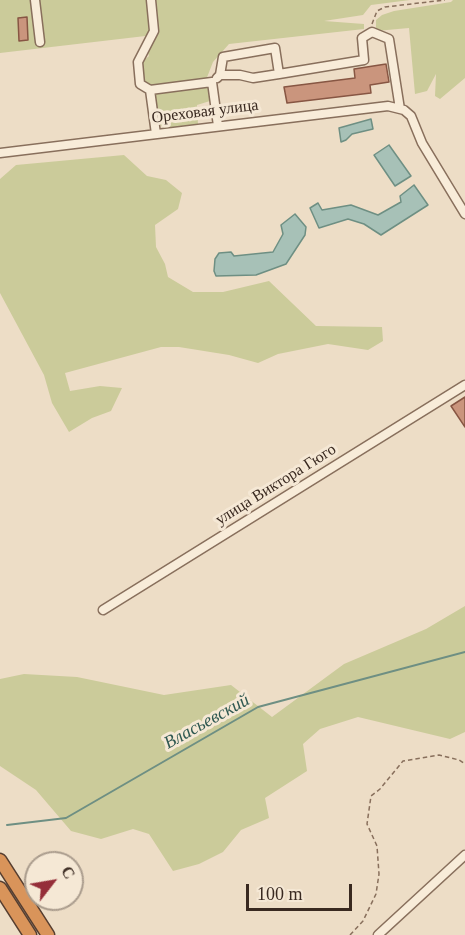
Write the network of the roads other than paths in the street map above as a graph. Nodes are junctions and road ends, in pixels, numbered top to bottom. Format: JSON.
{"nodes":[{"id":1,"x":35,"y":0,"type":"edge"},
{"id":2,"x":151,"y":0,"type":"edge"},
{"id":3,"x":40,"y":42,"type":"dead end"},
{"id":4,"x":279,"y":74,"type":"junction"},
{"id":5,"x":220,"y":75,"type":"junction"},
{"id":6,"x":212,"y":82,"type":"junction"},
{"id":7,"x":150,"y":90,"type":"junction"},
{"id":8,"x":400,"y":109,"type":"junction"},
{"id":9,"x":218,"y":126,"type":"junction"},
{"id":10,"x":156,"y":134,"type":"junction"},
{"id":11,"x":0,"y":153,"type":"edge"},
{"id":12,"x":464,"y":209,"type":"edge"},
{"id":13,"x":465,"y":385,"type":"edge"},
{"id":14,"x":103,"y":610,"type":"dead end"},
{"id":15,"x":465,"y":855,"type":"edge"},
{"id":16,"x":0,"y":860,"type":"edge"},
{"id":17,"x":0,"y":888,"type":"edge"},
{"id":18,"x":30,"y":935,"type":"edge"},
{"id":19,"x":48,"y":935,"type":"edge"},
{"id":20,"x":378,"y":935,"type":"edge"}],
"edges":[{"from":1,"to":3,"type":"street"},
{"from":2,"to":7,"type":"street"},
{"from":4,"to":5,"type":"street"},
{"from":4,"to":5,"type":"street"},
{"from":4,"to":8,"type":"street"},
{"from":5,"to":6,"type":"street"},
{"from":6,"to":7,"type":"street"},
{"from":6,"to":9,"type":"street"},
{"from":7,"to":10,"type":"street"},
{"from":8,"to":9,"type":"street","name":"Ореховая улица"},
{"from":8,"to":12,"type":"street","name":"Ореховая улица"},
{"from":9,"to":10,"type":"street","name":"Ореховая улица"},
{"from":10,"to":11,"type":"street","name":"Ореховая улица"},
{"from":13,"to":14,"type":"street","name":"улица Виктора Гюго"},
{"from":15,"to":20,"type":"street"},
{"from":16,"to":19,"type":"highway"},
{"from":17,"to":18,"type":"highway"}]}
